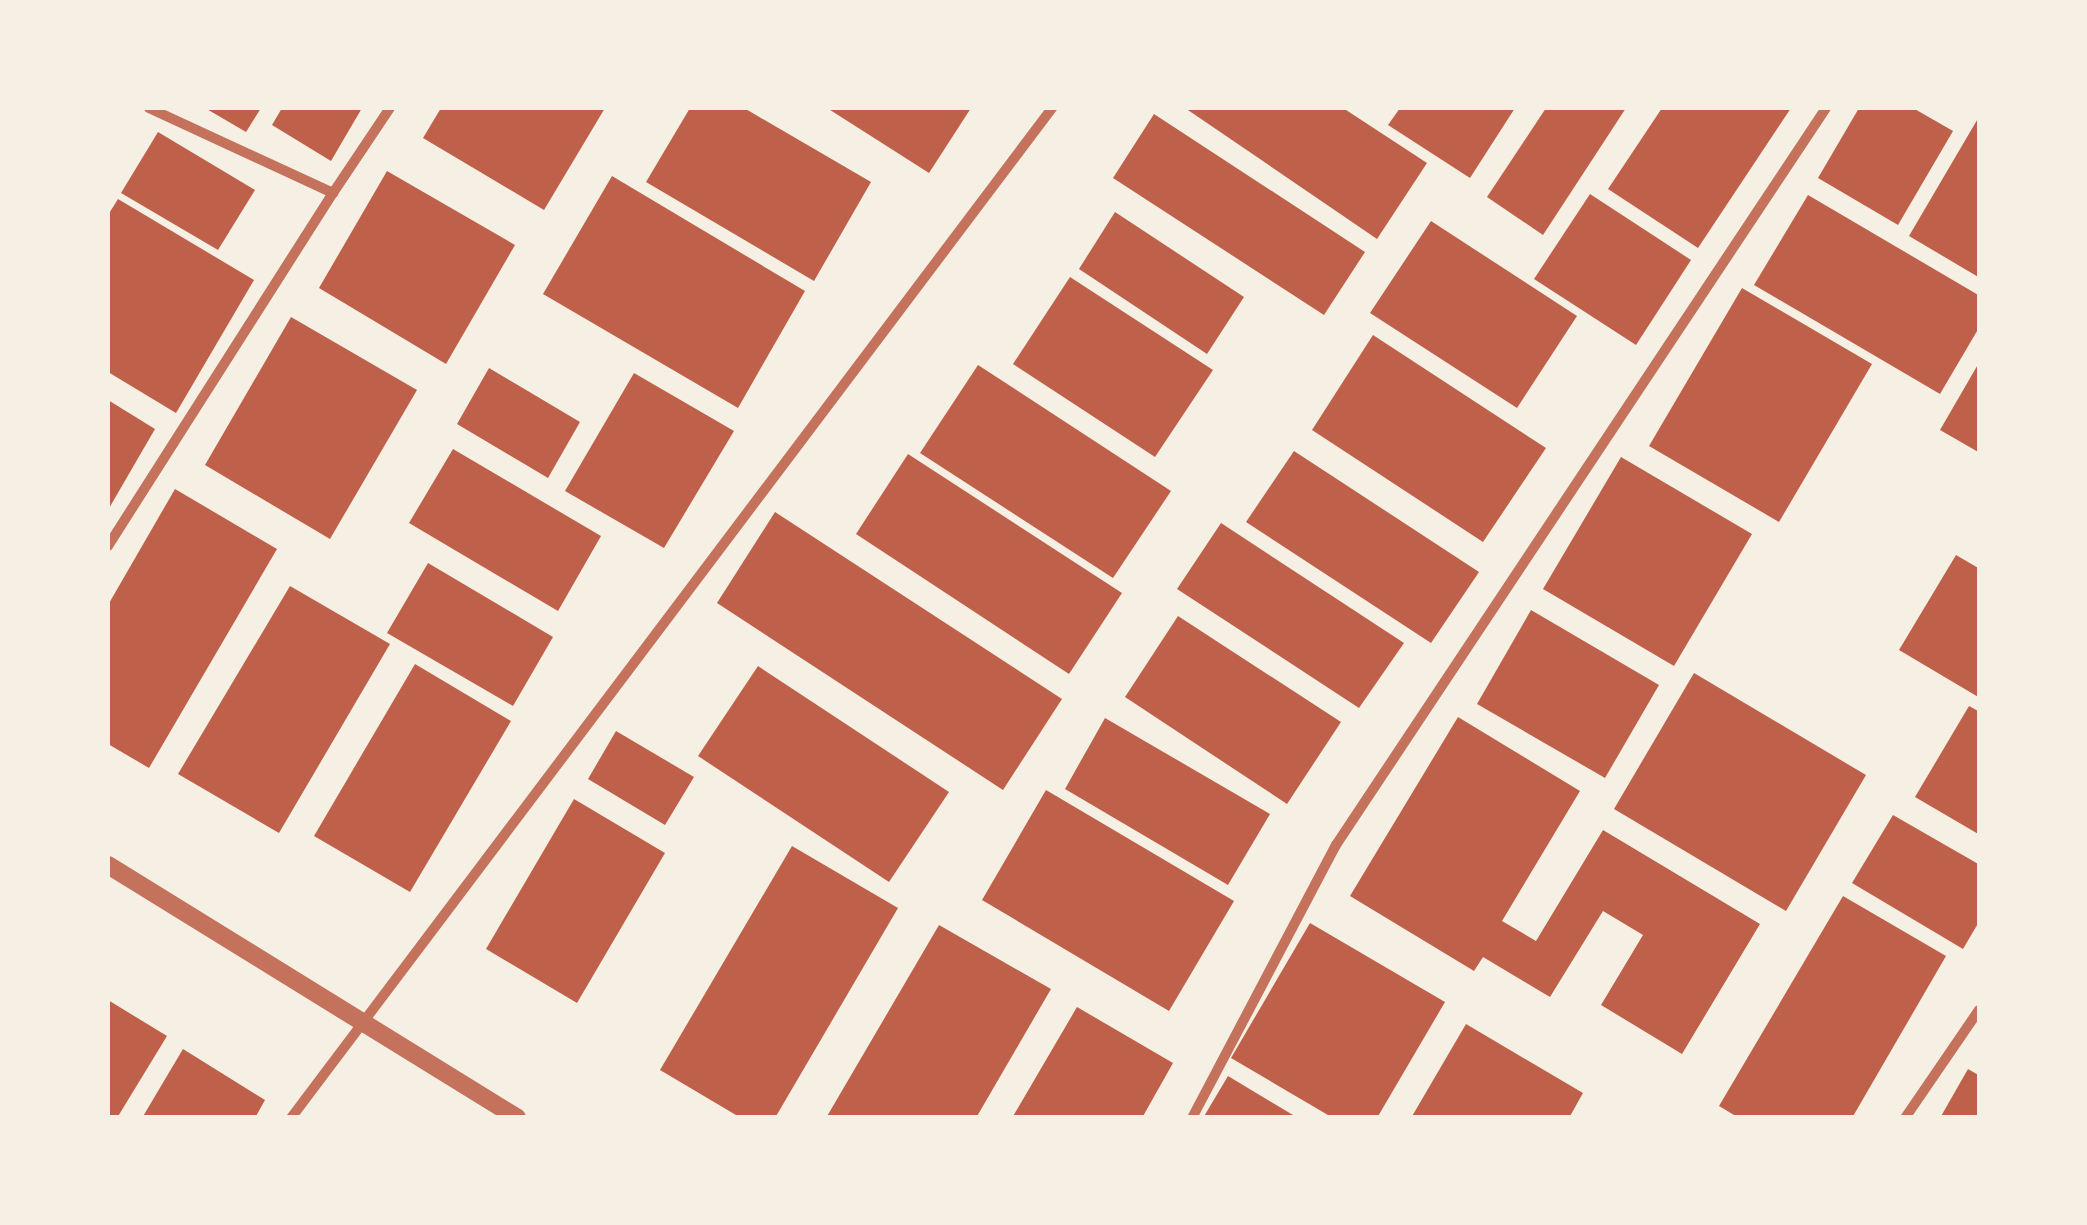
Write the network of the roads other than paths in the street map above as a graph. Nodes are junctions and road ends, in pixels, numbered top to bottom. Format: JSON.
{"nodes":[{"id":1,"x":149,"y":108,"type":"edge"},
{"id":2,"x":390,"y":108,"type":"edge"},
{"id":3,"x":1052,"y":108,"type":"edge"},
{"id":4,"x":1826,"y":108,"type":"edge"},
{"id":5,"x":334,"y":193,"type":"junction"},
{"id":6,"x":108,"y":546,"type":"edge"},
{"id":7,"x":108,"y":865,"type":"edge"},
{"id":8,"x":1979,"y":1010,"type":"edge"},
{"id":9,"x":360,"y":1016,"type":"junction"},
{"id":10,"x":291,"y":1118,"type":"edge"},
{"id":11,"x":517,"y":1118,"type":"edge"},
{"id":12,"x":1192,"y":1118,"type":"edge"},
{"id":13,"x":1905,"y":1118,"type":"edge"}],
"edges":[{"from":1,"to":5,"type":"street"},
{"from":2,"to":5,"type":"street"},
{"from":3,"to":9,"type":"street"},
{"from":4,"to":12,"type":"street"},
{"from":5,"to":6,"type":"street"},
{"from":7,"to":9,"type":"street"},
{"from":8,"to":13,"type":"street"},
{"from":9,"to":10,"type":"street"},
{"from":9,"to":11,"type":"street"}]}
